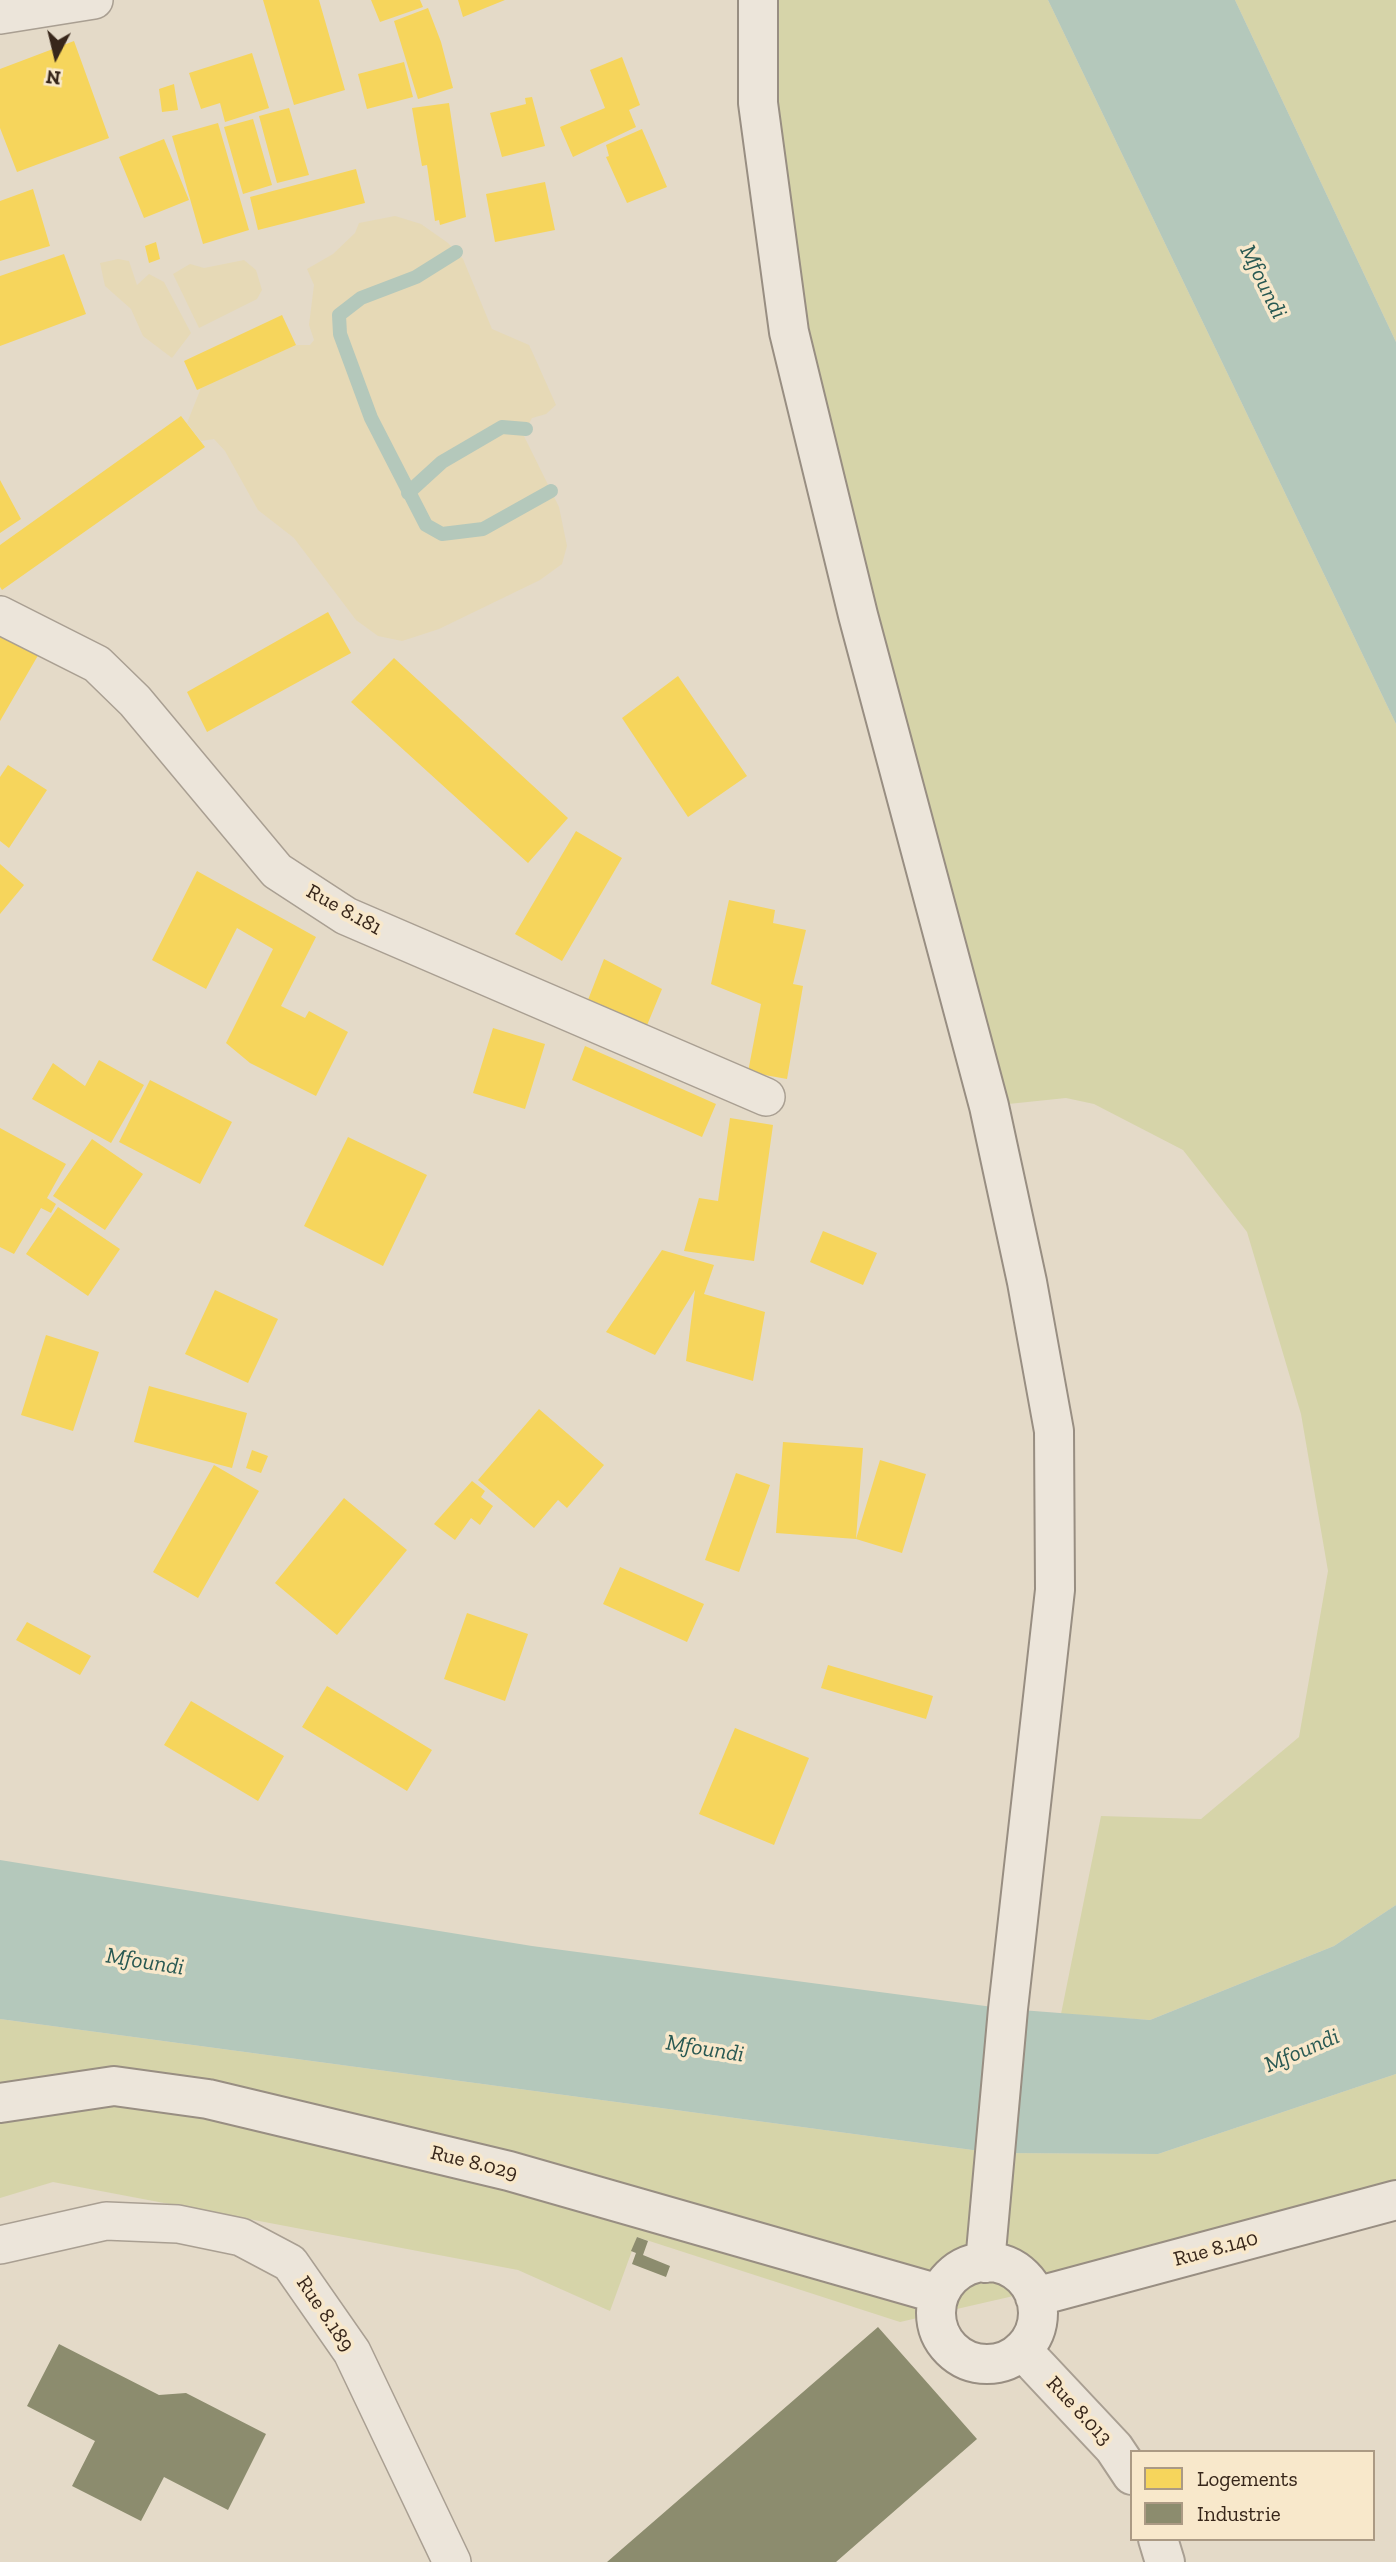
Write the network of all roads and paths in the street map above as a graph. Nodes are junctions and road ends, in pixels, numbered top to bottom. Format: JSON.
{"nodes":[{"id":1,"x":94,"y":0,"type":"edge"},
{"id":2,"x":758,"y":0,"type":"edge"},
{"id":3,"x":0,"y":15,"type":"edge"},
{"id":4,"x":0,"y":615,"type":"edge"},
{"id":5,"x":766,"y":1097,"type":"dead end"},
{"id":6,"x":0,"y":2103,"type":"edge"},
{"id":7,"x":1396,"y":2200,"type":"edge"},
{"id":8,"x":0,"y":2245,"type":"edge"},
{"id":9,"x":985,"y":2263,"type":"junction"},
{"id":10,"x":939,"y":2294,"type":"junction"},
{"id":11,"x":1035,"y":2297,"type":"junction"},
{"id":12,"x":1022,"y":2350,"type":"junction"},
{"id":13,"x":1130,"y":2471,"type":"edge"},
{"id":14,"x":1159,"y":2541,"type":"edge"},
{"id":15,"x":452,"y":2562,"type":"edge"},
{"id":16,"x":1165,"y":2562,"type":"edge"}],
"edges":[{"from":1,"to":3,"type":"street"},
{"from":2,"to":9,"type":"main road"},
{"from":4,"to":5,"type":"street","name":"Rue 8.181"},
{"from":6,"to":10,"type":"main road","name":"Rue 8.029"},
{"from":7,"to":11,"type":"main road","name":"Rue 8.140"},
{"from":8,"to":15,"type":"street","name":"Rue 8.189"},
{"from":9,"to":10,"type":"main road"},
{"from":9,"to":11,"type":"main road"},
{"from":10,"to":12,"type":"main road"},
{"from":11,"to":12,"type":"main road"},
{"from":12,"to":13,"type":"main road","name":"Rue 8.013"},
{"from":14,"to":16,"type":"main road"}]}
